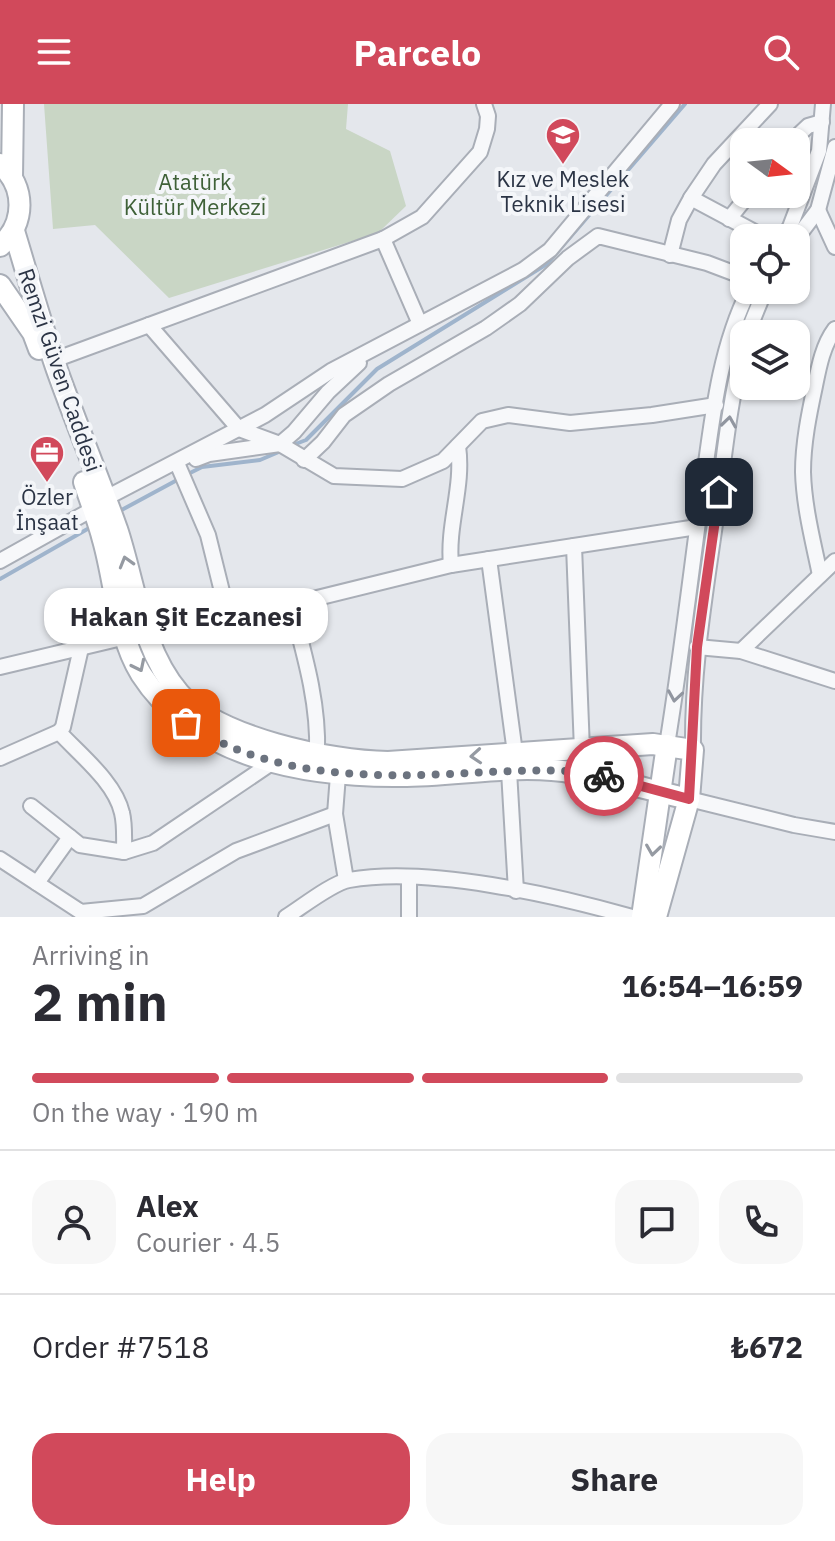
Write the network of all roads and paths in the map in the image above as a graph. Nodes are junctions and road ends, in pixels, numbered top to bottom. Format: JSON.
{"nodes":[{"id":1,"x":13,"y":104,"type":"edge"},
{"id":2,"x":484,"y":104,"type":"edge"},
{"id":3,"x":672,"y":104,"type":"edge"},
{"id":4,"x":770,"y":104,"type":"edge"},
{"id":5,"x":823,"y":104,"type":"edge"},
{"id":6,"x":822,"y":122,"type":"junction"},
{"id":7,"x":806,"y":128,"type":"edge"},
{"id":8,"x":835,"y":147,"type":"edge"},
{"id":9,"x":6,"y":170,"type":"edge"},
{"id":10,"x":691,"y":198,"type":"junction"},
{"id":11,"x":738,"y":208,"type":"edge"},
{"id":12,"x":818,"y":210,"type":"junction"},
{"id":13,"x":729,"y":219,"type":"junction"},
{"id":14,"x":739,"y":224,"type":"edge"},
{"id":15,"x":791,"y":224,"type":"edge"},
{"id":16,"x":807,"y":224,"type":"edge"},
{"id":17,"x":7,"y":238,"type":"edge"},
{"id":18,"x":383,"y":239,"type":"junction"},
{"id":19,"x":835,"y":247,"type":"edge"},
{"id":20,"x":670,"y":255,"type":"junction"},
{"id":21,"x":730,"y":272,"type":"edge"},
{"id":22,"x":0,"y":285,"type":"edge"},
{"id":23,"x":742,"y":304,"type":"edge"},
{"id":24,"x":420,"y":324,"type":"junction"},
{"id":25,"x":149,"y":325,"type":"junction"},
{"id":26,"x":835,"y":329,"type":"edge"},
{"id":27,"x":373,"y":349,"type":"junction"},
{"id":28,"x":54,"y":360,"type":"junction"},
{"id":29,"x":733,"y":400,"type":"edge"},
{"id":30,"x":716,"y":405,"type":"junction"},
{"id":31,"x":239,"y":429,"type":"junction"},
{"id":32,"x":281,"y":445,"type":"junction"},
{"id":33,"x":458,"y":446,"type":"junction"},
{"id":34,"x":301,"y":459,"type":"junction"},
{"id":35,"x":178,"y":463,"type":"junction"},
{"id":36,"x":100,"y":509,"type":"junction"},
{"id":37,"x":697,"y":527,"type":"junction"},
{"id":38,"x":110,"y":534,"type":"junction"},
{"id":39,"x":574,"y":546,"type":"junction"},
{"id":40,"x":489,"y":559,"type":"junction"},
{"id":41,"x":0,"y":561,"type":"edge"},
{"id":42,"x":835,"y":561,"type":"edge"},
{"id":43,"x":451,"y":565,"type":"junction"},
{"id":44,"x":820,"y":575,"type":"junction"},
{"id":45,"x":291,"y":604,"type":"junction"},
{"id":46,"x":229,"y":620,"type":"junction"},
{"id":47,"x":147,"y":636,"type":"junction"},
{"id":48,"x":126,"y":637,"type":"junction"},
{"id":49,"x":697,"y":647,"type":"junction"},
{"id":50,"x":81,"y":648,"type":"junction"},
{"id":51,"x":741,"y":651,"type":"junction"},
{"id":52,"x":0,"y":667,"type":"edge"},
{"id":53,"x":835,"y":681,"type":"edge"},
{"id":54,"x":59,"y":732,"type":"junction"},
{"id":55,"x":667,"y":745,"type":"junction"},
{"id":56,"x":582,"y":750,"type":"junction"},
{"id":57,"x":693,"y":750,"type":"junction"},
{"id":58,"x":317,"y":753,"type":"junction"},
{"id":59,"x":0,"y":758,"type":"edge"},
{"id":60,"x":272,"y":760,"type":"junction"},
{"id":61,"x":512,"y":762,"type":"junction"},
{"id":62,"x":338,"y":775,"type":"junction"},
{"id":63,"x":661,"y":793,"type":"junction"},
{"id":64,"x":689,"y":799,"type":"junction"},
{"id":65,"x":31,"y":806,"type":"dead end"},
{"id":66,"x":335,"y":814,"type":"junction"},
{"id":67,"x":835,"y":832,"type":"edge"},
{"id":68,"x":70,"y":837,"type":"junction"},
{"id":69,"x":124,"y":852,"type":"junction"},
{"id":70,"x":0,"y":859,"type":"edge"},
{"id":71,"x":409,"y":877,"type":"junction"},
{"id":72,"x":346,"y":880,"type":"junction"},
{"id":73,"x":37,"y":883,"type":"junction"},
{"id":74,"x":516,"y":891,"type":"junction"},
{"id":75,"x":286,"y":917,"type":"edge"},
{"id":76,"x":409,"y":917,"type":"edge"},
{"id":77,"x":632,"y":917,"type":"edge"},
{"id":78,"x":642,"y":917,"type":"edge"},
{"id":79,"x":656,"y":917,"type":"edge"}],
"edges":[{"from":1,"to":9,"type":"main road"},
{"from":2,"to":18,"type":"street"},
{"from":3,"to":24,"type":"street"},
{"from":4,"to":10,"type":"street"},
{"from":5,"to":6,"type":"street"},
{"from":6,"to":7,"type":"street"},
{"from":6,"to":15,"type":"street"},
{"from":8,"to":12,"type":"street"},
{"from":9,"to":17,"type":"main road"},
{"from":10,"to":13,"type":"street"},
{"from":10,"to":20,"type":"street"},
{"from":11,"to":13,"type":"street"},
{"from":12,"to":16,"type":"street"},
{"from":12,"to":19,"type":"street"},
{"from":13,"to":14,"type":"street"},
{"from":17,"to":28,"type":"main road","name":"Remzi Güven Caddesi"},
{"from":18,"to":24,"type":"street"},
{"from":18,"to":25,"type":"street"},
{"from":20,"to":21,"type":"street"},
{"from":20,"to":34,"type":"street"},
{"from":22,"to":36,"type":"main road","name":"Remzi Güven Caddesi"},
{"from":23,"to":30,"type":"street"},
{"from":24,"to":27,"type":"street"},
{"from":25,"to":28,"type":"street"},
{"from":25,"to":31,"type":"street"},
{"from":26,"to":44,"type":"street"},
{"from":27,"to":31,"type":"street"},
{"from":27,"to":32,"type":"street"},
{"from":28,"to":36,"type":"main road","name":"Remzi Güven Caddesi"},
{"from":49,"to":29,"type":"street","one_way":true},
{"from":30,"to":33,"type":"street"},
{"from":30,"to":37,"type":"street"},
{"from":31,"to":32,"type":"street"},
{"from":31,"to":35,"type":"street"},
{"from":32,"to":34,"type":"street"},
{"from":32,"to":35,"type":"street"},
{"from":33,"to":34,"type":"street"},
{"from":33,"to":43,"type":"street"},
{"from":35,"to":36,"type":"street"},
{"from":35,"to":46,"type":"street"},
{"from":36,"to":38,"type":"main road"},
{"from":36,"to":41,"type":"street"},
{"from":37,"to":39,"type":"street"},
{"from":37,"to":55,"type":"street","one_way":true},
{"from":47,"to":38,"type":"main road","one_way":true},
{"from":38,"to":48,"type":"main road"},
{"from":39,"to":40,"type":"street"},
{"from":39,"to":56,"type":"street"},
{"from":40,"to":43,"type":"street"},
{"from":40,"to":61,"type":"street"},
{"from":42,"to":44,"type":"street"},
{"from":43,"to":45,"type":"street"},
{"from":44,"to":51,"type":"street"},
{"from":45,"to":46,"type":"street"},
{"from":45,"to":58,"type":"street"},
{"from":46,"to":47,"type":"street"},
{"from":47,"to":58,"type":"main road"},
{"from":48,"to":50,"type":"street"},
{"from":48,"to":60,"type":"main road","one_way":true},
{"from":49,"to":51,"type":"street"},
{"from":49,"to":57,"type":"street"},
{"from":50,"to":52,"type":"street"},
{"from":50,"to":54,"type":"street"},
{"from":51,"to":53,"type":"street"},
{"from":54,"to":59,"type":"street"},
{"from":54,"to":69,"type":"street"},
{"from":55,"to":56,"type":"main road"},
{"from":55,"to":57,"type":"main road"},
{"from":55,"to":63,"type":"main road"},
{"from":56,"to":61,"type":"main road"},
{"from":57,"to":64,"type":"main road"},
{"from":61,"to":58,"type":"main road","one_way":true},
{"from":60,"to":62,"type":"main road"},
{"from":60,"to":69,"type":"street"},
{"from":61,"to":62,"type":"main road"},
{"from":61,"to":63,"type":"main road"},
{"from":61,"to":74,"type":"street"},
{"from":62,"to":66,"type":"street"},
{"from":63,"to":64,"type":"main road"},
{"from":63,"to":78,"type":"main road","one_way":true},
{"from":64,"to":67,"type":"street"},
{"from":64,"to":79,"type":"main road"},
{"from":65,"to":68,"type":"street"},
{"from":66,"to":72,"type":"street"},
{"from":66,"to":73,"type":"street"},
{"from":68,"to":69,"type":"street"},
{"from":68,"to":73,"type":"street"},
{"from":70,"to":73,"type":"street"},
{"from":71,"to":72,"type":"street"},
{"from":71,"to":74,"type":"street"},
{"from":71,"to":76,"type":"street"},
{"from":72,"to":75,"type":"street"},
{"from":74,"to":77,"type":"street"}]}
